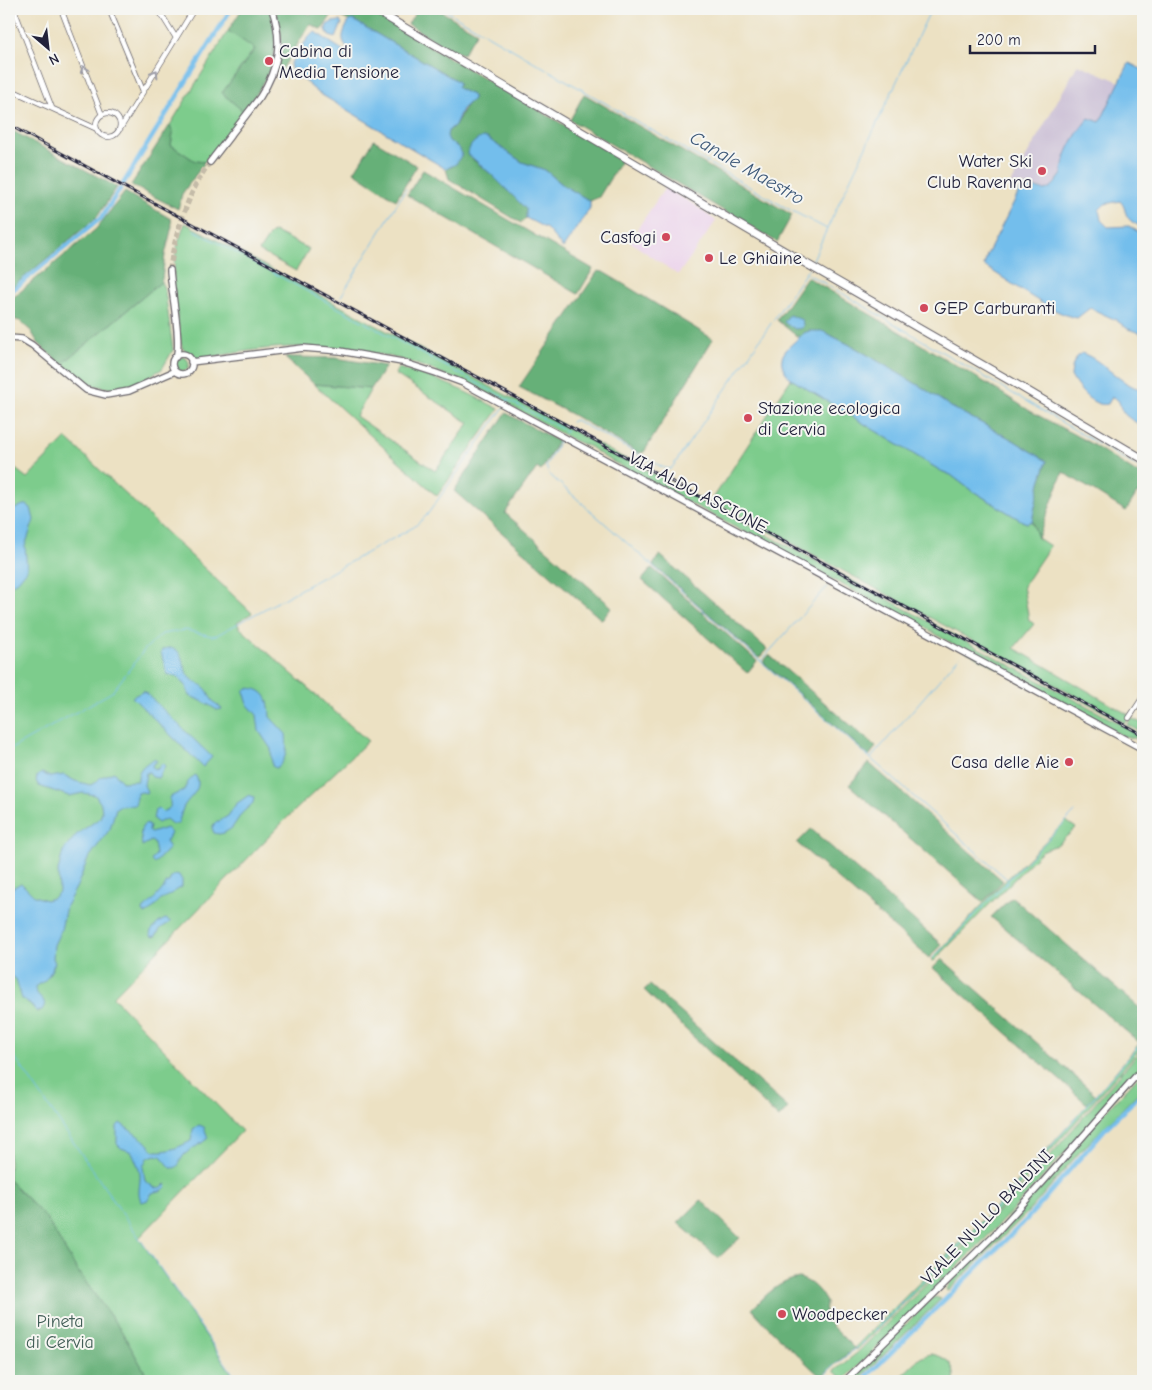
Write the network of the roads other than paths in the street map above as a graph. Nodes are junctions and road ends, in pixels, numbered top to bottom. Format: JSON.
{"nodes":[{"id":1,"x":14,"y":9,"type":"edge"},
{"id":2,"x":61,"y":9,"type":"edge"},
{"id":3,"x":109,"y":9,"type":"edge"},
{"id":4,"x":158,"y":9,"type":"edge"},
{"id":5,"x":194,"y":9,"type":"edge"},
{"id":6,"x":272,"y":9,"type":"edge"},
{"id":7,"x":373,"y":9,"type":"edge"},
{"id":8,"x":176,"y":38,"type":"junction"},
{"id":9,"x":9,"y":89,"type":"edge"},
{"id":10,"x":144,"y":91,"type":"junction"},
{"id":11,"x":52,"y":108,"type":"junction"},
{"id":12,"x":102,"y":115,"type":"junction"},
{"id":13,"x":97,"y":129,"type":"junction"},
{"id":14,"x":120,"y":129,"type":"junction"},
{"id":15,"x":210,"y":162,"type":"tunnel mouth"},
{"id":16,"x":170,"y":270,"type":"tunnel mouth"},
{"id":17,"x":9,"y":338,"type":"edge"},
{"id":18,"x":178,"y":342,"type":"junction"},
{"id":19,"x":185,"y":355,"type":"junction"},
{"id":20,"x":176,"y":357,"type":"junction"},
{"id":21,"x":214,"y":359,"type":"junction"},
{"id":22,"x":191,"y":362,"type":"junction"},
{"id":23,"x":172,"y":363,"type":"junction"},
{"id":24,"x":191,"y":369,"type":"junction"},
{"id":25,"x":175,"y":371,"type":"junction"},
{"id":26,"x":151,"y":382,"type":"junction"},
{"id":27,"x":1143,"y":459,"type":"edge"},
{"id":28,"x":1143,"y":697,"type":"edge"},
{"id":29,"x":1129,"y":718,"type":"dead end"},
{"id":30,"x":1143,"y":750,"type":"edge"},
{"id":31,"x":1143,"y":1068,"type":"edge"},
{"id":32,"x":845,"y":1381,"type":"edge"}],
"edges":[{"from":1,"to":11,"type":"street"},
{"from":12,"to":2,"type":"street","one_way":true},
{"from":3,"to":10,"type":"street"},
{"from":4,"to":8,"type":"street"},
{"from":5,"to":8,"type":"street"},
{"from":6,"to":15,"type":"street"},
{"from":7,"to":27,"type":"main road"},
{"from":10,"to":8,"type":"street","one_way":true},
{"from":9,"to":11,"type":"street"},
{"from":10,"to":14,"type":"street"},
{"from":11,"to":13,"type":"street"},
{"from":12,"to":13,"type":"street"},
{"from":12,"to":14,"type":"street"},
{"from":13,"to":14,"type":"street"},
{"from":16,"to":18,"type":"street"},
{"from":17,"to":26,"type":"street"},
{"from":18,"to":19,"type":"street"},
{"from":18,"to":20,"type":"street"},
{"from":19,"to":20,"type":"street"},
{"from":19,"to":22,"type":"street"},
{"from":20,"to":23,"type":"street"},
{"from":21,"to":22,"type":"street","name":"VIA ALDO ASCIONE"},
{"from":21,"to":24,"type":"street","name":"VIA ALDO ASCIONE"},
{"from":21,"to":30,"type":"street","name":"VIA ALDO ASCIONE"},
{"from":22,"to":24,"type":"street"},
{"from":23,"to":25,"type":"street"},
{"from":23,"to":26,"type":"street"},
{"from":24,"to":25,"type":"street"},
{"from":25,"to":26,"type":"street"},
{"from":28,"to":29,"type":"street"},
{"from":31,"to":32,"type":"street","name":"VIALE NULLO BALDINI"}]}
